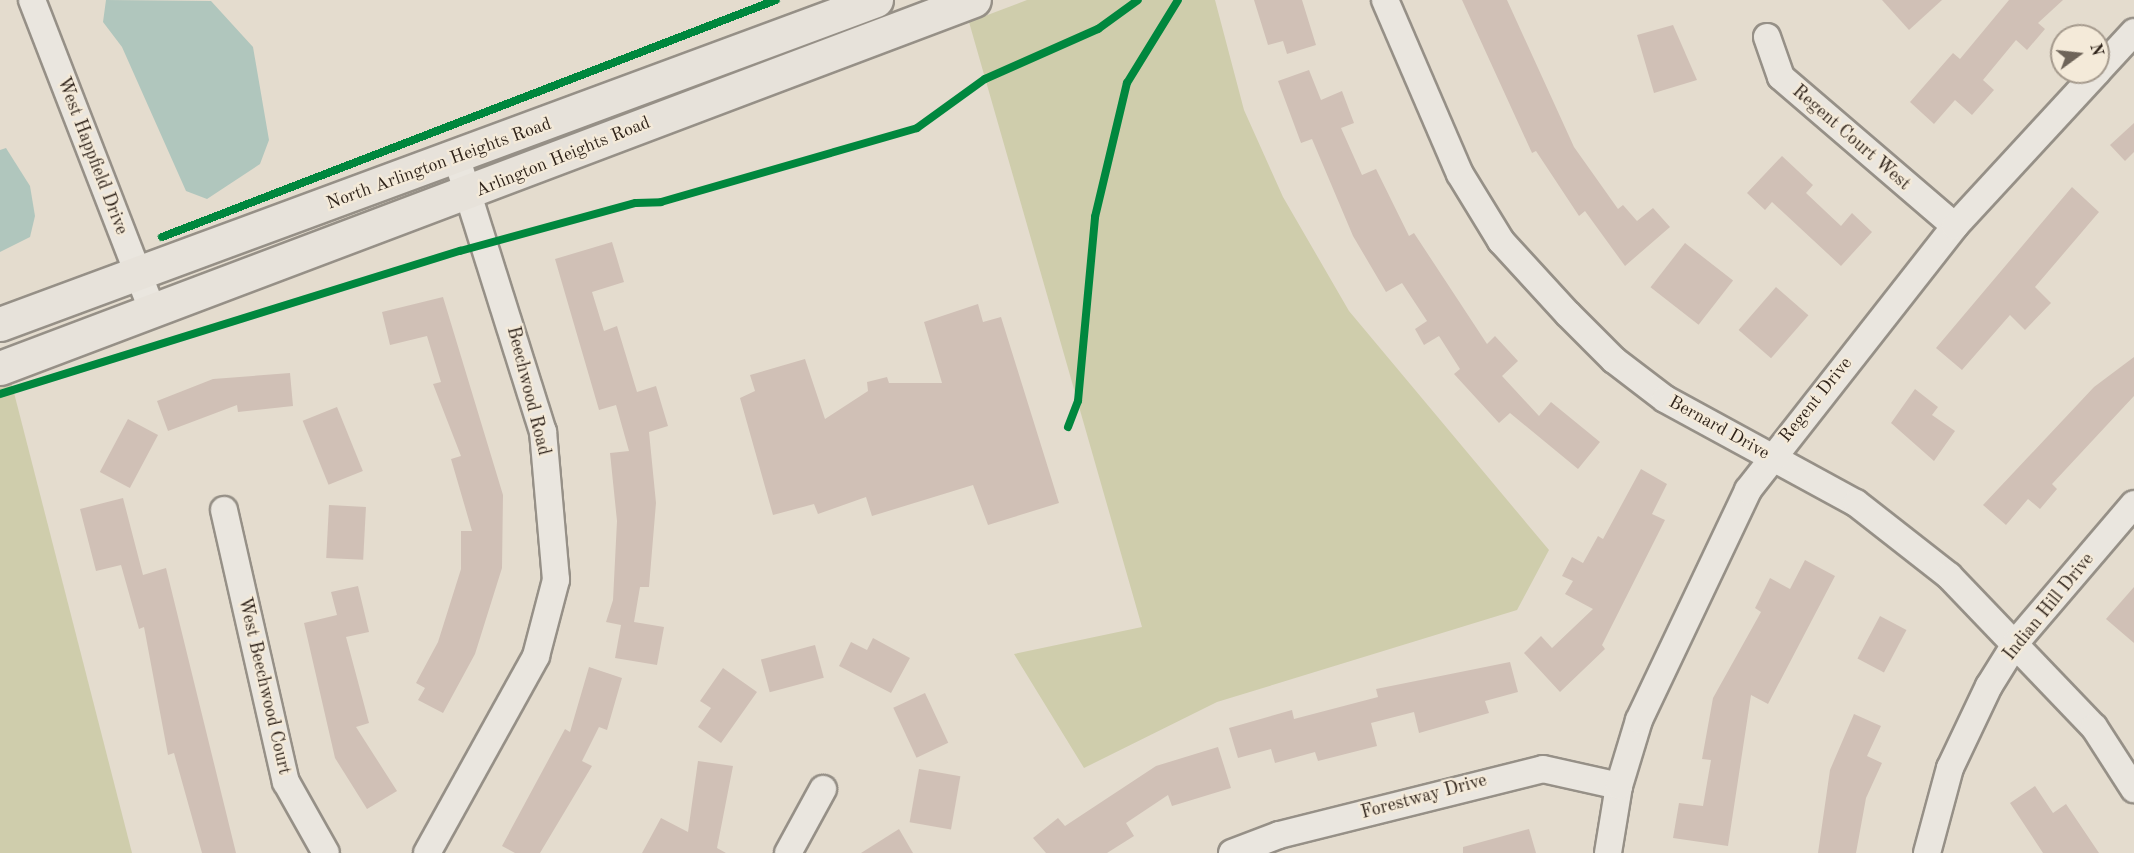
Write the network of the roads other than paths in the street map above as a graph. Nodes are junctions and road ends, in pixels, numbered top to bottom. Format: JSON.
{"nodes":[{"id":1,"x":32,"y":0,"type":"edge"},
{"id":2,"x":876,"y":0,"type":"edge"},
{"id":3,"x":974,"y":0,"type":"edge"},
{"id":4,"x":1385,"y":0,"type":"edge"},
{"id":5,"x":2134,"y":32,"type":"edge"},
{"id":6,"x":1767,"y":37,"type":"dead end"},
{"id":7,"x":2110,"y":59,"type":"edge"},
{"id":8,"x":2087,"y":84,"type":"edge"},
{"id":9,"x":457,"y":159,"type":"junction"},
{"id":10,"x":469,"y":194,"type":"junction"},
{"id":11,"x":1954,"y":226,"type":"junction"},
{"id":12,"x":137,"y":273,"type":"junction"},
{"id":13,"x":153,"y":312,"type":"junction"},
{"id":14,"x":0,"y":324,"type":"edge"},
{"id":15,"x":0,"y":368,"type":"edge"},
{"id":16,"x":1770,"y":457,"type":"junction"},
{"id":17,"x":2134,"y":504,"type":"edge"},
{"id":18,"x":224,"y":510,"type":"dead end"},
{"id":19,"x":2017,"y":641,"type":"junction"},
{"id":20,"x":1618,"y":786,"type":"junction"},
{"id":21,"x":823,"y":789,"type":"dead end"},
{"id":22,"x":2134,"y":789,"type":"edge"},
{"id":23,"x":326,"y":853,"type":"edge"},
{"id":24,"x":427,"y":853,"type":"edge"},
{"id":25,"x":788,"y":853,"type":"edge"},
{"id":26,"x":1232,"y":853,"type":"edge"},
{"id":27,"x":1608,"y":853,"type":"edge"},
{"id":28,"x":1927,"y":853,"type":"edge"}],
"edges":[{"from":1,"to":12,"type":"street","name":"West Happfield Drive"},
{"from":2,"to":9,"type":"main road","name":"North Arlington Heights Road"},
{"from":3,"to":10,"type":"main road","name":"Arlington Heights Road"},
{"from":4,"to":16,"type":"street","name":"Bernard Drive"},
{"from":5,"to":7,"type":"street","name":"Regent Drive"},
{"from":6,"to":11,"type":"street","name":"Regent Court West"},
{"from":8,"to":11,"type":"street","name":"Regent Drive"},
{"from":9,"to":10,"type":"street","name":"Beechwood Road"},
{"from":9,"to":12,"type":"main road","name":"North Arlington Heights Road"},
{"from":10,"to":13,"type":"main road","name":"Arlington Heights Road"},
{"from":10,"to":24,"type":"street","name":"Beechwood Road"},
{"from":11,"to":16,"type":"street","name":"Regent Drive"},
{"from":12,"to":13,"type":"street","name":"West Happfield Drive"},
{"from":12,"to":14,"type":"main road","name":"North Arlington Heights Road"},
{"from":13,"to":15,"type":"main road"},
{"from":16,"to":19,"type":"street","name":"Bernard Drive"},
{"from":16,"to":20,"type":"street","name":"Regent Drive"},
{"from":17,"to":19,"type":"street","name":"Indian Hill Drive"},
{"from":18,"to":23,"type":"street","name":"West Beechwood Court"},
{"from":19,"to":22,"type":"street","name":"Bernard Drive"},
{"from":19,"to":28,"type":"street","name":"Indian Hill Drive"},
{"from":20,"to":26,"type":"street","name":"Forestway Drive"},
{"from":20,"to":27,"type":"street","name":"Regent Drive"},
{"from":21,"to":25,"type":"street"}]}
